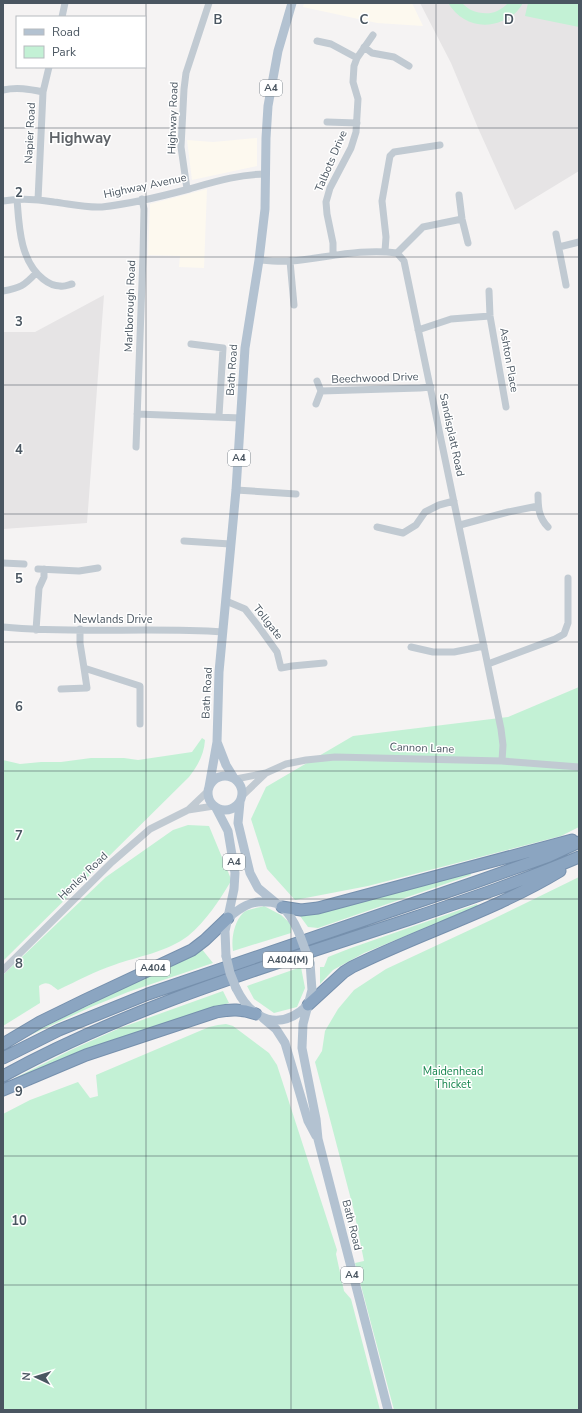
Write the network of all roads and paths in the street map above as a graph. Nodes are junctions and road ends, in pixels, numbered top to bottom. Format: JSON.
{"nodes":[{"id":1,"x":65,"y":3,"type":"edge"},
{"id":2,"x":209,"y":3,"type":"edge"},
{"id":3,"x":292,"y":3,"type":"edge"},
{"id":4,"x":62,"y":16,"type":"edge"},
{"id":5,"x":373,"y":35,"type":"dead end"},
{"id":6,"x":317,"y":41,"type":"dead end"},
{"id":7,"x":364,"y":47,"type":"junction"},
{"id":8,"x":357,"y":58,"type":"junction"},
{"id":9,"x":409,"y":66,"type":"dead end"},
{"id":10,"x":49,"y":68,"type":"edge"},
{"id":11,"x":3,"y":90,"type":"edge"},
{"id":12,"x":43,"y":92,"type":"junction"},
{"id":13,"x":327,"y":122,"type":"dead end"},
{"id":14,"x":357,"y":123,"type":"junction"},
{"id":15,"x":440,"y":144,"type":"dead end"},
{"id":16,"x":266,"y":174,"type":"junction"},
{"id":17,"x":187,"y":189,"type":"junction"},
{"id":18,"x":459,"y":195,"type":"dead end"},
{"id":19,"x":17,"y":199,"type":"junction"},
{"id":20,"x":142,"y":199,"type":"junction"},
{"id":21,"x":38,"y":200,"type":"junction"},
{"id":22,"x":3,"y":201,"type":"edge"},
{"id":23,"x":462,"y":219,"type":"junction"},
{"id":24,"x":556,"y":234,"type":"dead end"},
{"id":25,"x":579,"y":242,"type":"edge"},
{"id":26,"x":468,"y":243,"type":"dead end"},
{"id":27,"x":559,"y":247,"type":"junction"},
{"id":28,"x":385,"y":251,"type":"junction"},
{"id":29,"x":397,"y":253,"type":"junction"},
{"id":30,"x":333,"y":255,"type":"junction"},
{"id":31,"x":259,"y":260,"type":"junction"},
{"id":32,"x":290,"y":261,"type":"junction"},
{"id":33,"x":36,"y":273,"type":"junction"},
{"id":34,"x":72,"y":284,"type":"dead end"},
{"id":35,"x":566,"y":285,"type":"dead end"},
{"id":36,"x":3,"y":291,"type":"edge"},
{"id":37,"x":489,"y":291,"type":"dead end"},
{"id":38,"x":294,"y":305,"type":"dead end"},
{"id":39,"x":490,"y":316,"type":"junction"},
{"id":40,"x":418,"y":330,"type":"junction"},
{"id":41,"x":191,"y":344,"type":"dead end"},
{"id":42,"x":317,"y":381,"type":"dead end"},
{"id":43,"x":431,"y":387,"type":"junction"},
{"id":44,"x":321,"y":391,"type":"junction"},
{"id":45,"x":316,"y":404,"type":"dead end"},
{"id":46,"x":506,"y":407,"type":"dead end"},
{"id":47,"x":137,"y":414,"type":"junction"},
{"id":48,"x":219,"y":416,"type":"junction"},
{"id":49,"x":241,"y":418,"type":"junction"},
{"id":50,"x":136,"y":447,"type":"dead end"},
{"id":51,"x":236,"y":490,"type":"junction"},
{"id":52,"x":296,"y":494,"type":"dead end"},
{"id":53,"x":538,"y":495,"type":"dead end"},
{"id":54,"x":454,"y":501,"type":"junction"},
{"id":55,"x":538,"y":506,"type":"junction"},
{"id":56,"x":460,"y":525,"type":"junction"},
{"id":57,"x":548,"y":527,"type":"dead end"},
{"id":58,"x":377,"y":528,"type":"dead end"},
{"id":59,"x":184,"y":540,"type":"dead end"},
{"id":60,"x":230,"y":544,"type":"junction"},
{"id":61,"x":3,"y":563,"type":"edge"},
{"id":62,"x":24,"y":564,"type":"dead end"},
{"id":63,"x":98,"y":568,"type":"dead end"},
{"id":64,"x":568,"y":578,"type":"dead end"},
{"id":65,"x":226,"y":600,"type":"junction"},
{"id":66,"x":3,"y":627,"type":"edge"},
{"id":67,"x":80,"y":629,"type":"junction"},
{"id":68,"x":36,"y":630,"type":"junction"},
{"id":69,"x":223,"y":632,"type":"junction"},
{"id":70,"x":484,"y":646,"type":"junction"},
{"id":71,"x":411,"y":648,"type":"dead end"},
{"id":72,"x":324,"y":663,"type":"dead end"},
{"id":73,"x":488,"y":664,"type":"junction"},
{"id":74,"x":84,"y":668,"type":"junction"},
{"id":75,"x":61,"y":689,"type":"dead end"},
{"id":76,"x":140,"y":724,"type":"dead end"},
{"id":77,"x":216,"y":742,"type":"junction"},
{"id":78,"x":502,"y":761,"type":"junction"},
{"id":79,"x":579,"y":767,"type":"edge"},
{"id":80,"x":266,"y":773,"type":"junction"},
{"id":81,"x":235,"y":778,"type":"junction"},
{"id":82,"x":208,"y":789,"type":"junction"},
{"id":83,"x":241,"y":799,"type":"junction"},
{"id":84,"x":215,"y":807,"type":"junction"},
{"id":85,"x":188,"y":810,"type":"junction"},
{"id":86,"x":579,"y":838,"type":"edge"},
{"id":87,"x":579,"y":842,"type":"edge"},
{"id":88,"x":579,"y":857,"type":"edge"},
{"id":89,"x":579,"y":860,"type":"edge"},
{"id":90,"x":279,"y":905,"type":"junction"},
{"id":91,"x":228,"y":918,"type":"junction"},
{"id":92,"x":3,"y":970,"type":"edge"},
{"id":93,"x":308,"y":1005,"type":"junction"},
{"id":94,"x":259,"y":1016,"type":"junction"},
{"id":95,"x":3,"y":1044,"type":"edge"},
{"id":96,"x":3,"y":1058,"type":"edge"},
{"id":97,"x":3,"y":1076,"type":"edge"},
{"id":98,"x":3,"y":1090,"type":"edge"},
{"id":99,"x":318,"y":1139,"type":"junction"},
{"id":100,"x":388,"y":1410,"type":"edge"}],
"edges":[{"from":1,"to":4,"type":"street"},
{"from":2,"to":17,"type":"street","name":"Highway Road"},
{"from":3,"to":16,"type":"main road","name":"Bath Road","number":"A4"},
{"from":5,"to":7,"type":"street","name":"Talbots Drive"},
{"from":6,"to":8,"type":"street"},
{"from":7,"to":8,"type":"street","name":"Talbots Drive"},
{"from":7,"to":9,"type":"street"},
{"from":8,"to":14,"type":"street","name":"Talbots Drive"},
{"from":10,"to":12,"type":"street","name":"Napier Road"},
{"from":11,"to":12,"type":"street"},
{"from":12,"to":21,"type":"street","name":"Napier Road"},
{"from":13,"to":14,"type":"street","name":"Talbots Drive"},
{"from":14,"to":30,"type":"street","name":"Talbots Drive"},
{"from":15,"to":28,"type":"street"},
{"from":16,"to":17,"type":"street","name":"Highway Avenue"},
{"from":16,"to":31,"type":"main road","name":"Bath Road","number":"A4"},
{"from":17,"to":20,"type":"street","name":"Highway Avenue"},
{"from":18,"to":23,"type":"street"},
{"from":19,"to":21,"type":"street","name":"Highway Avenue"},
{"from":19,"to":22,"type":"street","name":"Highway Avenue"},
{"from":19,"to":33,"type":"street"},
{"from":20,"to":21,"type":"street","name":"Highway Avenue"},
{"from":20,"to":47,"type":"street","name":"Marlborough Road"},
{"from":23,"to":26,"type":"street"},
{"from":23,"to":29,"type":"street"},
{"from":24,"to":27,"type":"street"},
{"from":25,"to":27,"type":"street"},
{"from":27,"to":35,"type":"street"},
{"from":28,"to":29,"type":"street"},
{"from":28,"to":30,"type":"street"},
{"from":29,"to":40,"type":"street","name":"Sandisplatt Road"},
{"from":30,"to":32,"type":"street"},
{"from":31,"to":32,"type":"street"},
{"from":31,"to":49,"type":"main road","name":"Bath Road","number":"A4"},
{"from":32,"to":38,"type":"street"},
{"from":33,"to":34,"type":"street"},
{"from":33,"to":36,"type":"street"},
{"from":37,"to":39,"type":"street","name":"Ashton Place"},
{"from":39,"to":40,"type":"street","name":"Ashton Place"},
{"from":39,"to":46,"type":"street","name":"Ashton Place"},
{"from":40,"to":43,"type":"street","name":"Sandisplatt Road"},
{"from":41,"to":48,"type":"street"},
{"from":42,"to":44,"type":"street","name":"Beechwood Drive"},
{"from":43,"to":44,"type":"street","name":"Beechwood Drive"},
{"from":43,"to":54,"type":"street","name":"Sandisplatt Road"},
{"from":44,"to":45,"type":"street","name":"Beechwood Drive"},
{"from":47,"to":48,"type":"street"},
{"from":47,"to":50,"type":"street","name":"Marlborough Road"},
{"from":48,"to":49,"type":"street"},
{"from":49,"to":51,"type":"main road","name":"Bath Road","number":"A4"},
{"from":51,"to":52,"type":"street"},
{"from":51,"to":60,"type":"main road","name":"Bath Road","number":"A4"},
{"from":53,"to":55,"type":"street"},
{"from":54,"to":56,"type":"street","name":"Sandisplatt Road"},
{"from":54,"to":58,"type":"street"},
{"from":55,"to":56,"type":"street"},
{"from":55,"to":57,"type":"street"},
{"from":56,"to":70,"type":"street","name":"Sandisplatt Road"},
{"from":59,"to":60,"type":"street"},
{"from":60,"to":65,"type":"main road","name":"Bath Road","number":"A4"},
{"from":61,"to":62,"type":"street"},
{"from":63,"to":68,"type":"street"},
{"from":64,"to":73,"type":"street"},
{"from":65,"to":69,"type":"main road","name":"Bath Road","number":"A4"},
{"from":65,"to":72,"type":"street","name":"Tollgate"},
{"from":66,"to":68,"type":"street","name":"Newlands Drive"},
{"from":67,"to":68,"type":"street","name":"Newlands Drive"},
{"from":67,"to":69,"type":"street","name":"Newlands Drive"},
{"from":67,"to":74,"type":"street"},
{"from":69,"to":77,"type":"main road","name":"Bath Road","number":"A4"},
{"from":70,"to":71,"type":"street"},
{"from":70,"to":73,"type":"street","name":"Sandisplatt Road"},
{"from":73,"to":78,"type":"street","name":"Sandisplatt Road"},
{"from":74,"to":75,"type":"street"},
{"from":74,"to":76,"type":"street"},
{"from":77,"to":81,"type":"main road","name":"Bath Road","number":"A4"},
{"from":77,"to":82,"type":"main road","name":"Bath Road","number":"A4"},
{"from":78,"to":79,"type":"street","name":"Cannon Lane"},
{"from":78,"to":80,"type":"street","name":"Cannon Lane"},
{"from":80,"to":81,"type":"street","name":"Cannon Lane"},
{"from":80,"to":83,"type":"street","name":"Cannon Lane"},
{"from":81,"to":82,"type":"main road"},
{"from":81,"to":83,"type":"main road"},
{"from":82,"to":84,"type":"main road"},
{"from":82,"to":85,"type":"street","name":"Henley Road"},
{"from":83,"to":84,"type":"main road"},
{"from":83,"to":90,"type":"main road","number":"A4"},
{"from":84,"to":85,"type":"street","name":"Henley Road"},
{"from":84,"to":91,"type":"main road","number":"A4"},
{"from":85,"to":92,"type":"street","name":"Henley Road"},
{"from":86,"to":90,"type":"highway"},
{"from":87,"to":96,"type":"highway","number":"A404(M)"},
{"from":88,"to":97,"type":"highway","number":"A404(M)"},
{"from":89,"to":93,"type":"highway"},
{"from":90,"to":91,"type":"main road"},
{"from":90,"to":93,"type":"main road","bridge":true},
{"from":91,"to":94,"type":"main road","bridge":true},
{"from":91,"to":95,"type":"highway","number":"A404"},
{"from":93,"to":94,"type":"main road"},
{"from":93,"to":99,"type":"main road","name":"Bath Road","number":"A4"},
{"from":94,"to":98,"type":"highway"},
{"from":94,"to":99,"type":"main road","name":"Bath Road","number":"A4"},
{"from":99,"to":100,"type":"main road","name":"Bath Road","number":"A4"}]}
